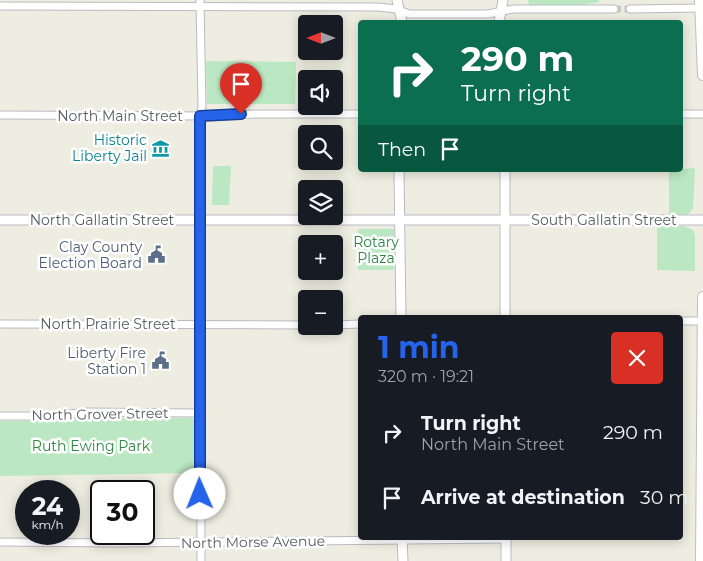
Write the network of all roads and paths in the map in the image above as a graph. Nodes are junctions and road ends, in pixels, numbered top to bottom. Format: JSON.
{"nodes":[{"id":1,"x":397,"y":0,"type":"edge"},
{"id":2,"x":502,"y":0,"type":"edge"},
{"id":3,"x":200,"y":3,"type":"edge"},
{"id":4,"x":701,"y":5,"type":"edge"},
{"id":5,"x":0,"y":6,"type":"edge"},
{"id":6,"x":614,"y":9,"type":"tunnel mouth"},
{"id":7,"x":630,"y":9,"type":"tunnel mouth"},
{"id":8,"x":399,"y":10,"type":"junction"},
{"id":9,"x":501,"y":10,"type":"junction"},
{"id":10,"x":402,"y":20,"type":"edge"},
{"id":11,"x":499,"y":20,"type":"edge"},
{"id":12,"x":703,"y":76,"type":"edge"},
{"id":13,"x":358,"y":114,"type":"edge"},
{"id":14,"x":683,"y":114,"type":"edge"},
{"id":15,"x":703,"y":114,"type":"edge"},
{"id":16,"x":0,"y":115,"type":"edge"},
{"id":17,"x":200,"y":116,"type":"junction"},
{"id":18,"x":399,"y":172,"type":"edge"},
{"id":19,"x":505,"y":172,"type":"edge"},
{"id":20,"x":0,"y":220,"type":"edge"},
{"id":21,"x":199,"y":220,"type":"junction"},
{"id":22,"x":400,"y":220,"type":"junction"},
{"id":23,"x":505,"y":220,"type":"junction"},
{"id":24,"x":703,"y":220,"type":"edge"},
{"id":25,"x":703,"y":297,"type":"edge"},
{"id":26,"x":401,"y":315,"type":"edge"},
{"id":27,"x":505,"y":315,"type":"edge"},
{"id":28,"x":683,"y":321,"type":"edge"},
{"id":29,"x":703,"y":321,"type":"edge"},
{"id":30,"x":0,"y":324,"type":"edge"},
{"id":31,"x":199,"y":324,"type":"junction"},
{"id":32,"x":358,"y":324,"type":"edge"},
{"id":33,"x":298,"y":325,"type":"edge"},
{"id":34,"x":343,"y":325,"type":"edge"},
{"id":35,"x":199,"y":413,"type":"junction"},
{"id":36,"x":0,"y":416,"type":"edge"},
{"id":37,"x":358,"y":540,"type":"edge"},
{"id":38,"x":402,"y":540,"type":"edge"},
{"id":39,"x":506,"y":540,"type":"edge"},
{"id":40,"x":0,"y":542,"type":"edge"},
{"id":41,"x":200,"y":543,"type":"junction"},
{"id":42,"x":201,"y":561,"type":"edge"},
{"id":43,"x":403,"y":561,"type":"edge"},
{"id":44,"x":506,"y":561,"type":"edge"},
{"id":45,"x":701,"y":561,"type":"edge"}],
"edges":[{"from":1,"to":8,"type":"street"},
{"from":2,"to":9,"type":"street"},
{"from":3,"to":5,"type":"street"},
{"from":3,"to":8,"type":"street"},
{"from":3,"to":17,"type":"street"},
{"from":4,"to":7,"type":"street"},
{"from":4,"to":12,"type":"main road"},
{"from":6,"to":9,"type":"street"},
{"from":8,"to":9,"type":"street"},
{"from":8,"to":10,"type":"street"},
{"from":9,"to":11,"type":"street"},
{"from":13,"to":17,"type":"street","name":"North Main Street"},
{"from":14,"to":15,"type":"street"},
{"from":16,"to":17,"type":"street","name":"North Main Street"},
{"from":17,"to":21,"type":"street"},
{"from":18,"to":22,"type":"street"},
{"from":19,"to":23,"type":"street"},
{"from":20,"to":21,"type":"street","name":"North Gallatin Street"},
{"from":21,"to":22,"type":"street","name":"North Gallatin Street"},
{"from":21,"to":31,"type":"street"},
{"from":22,"to":23,"type":"street","name":"North Gallatin Street"},
{"from":22,"to":26,"type":"street"},
{"from":23,"to":24,"type":"street","name":"South Gallatin Street"},
{"from":23,"to":27,"type":"street"},
{"from":25,"to":29,"type":"main road"},
{"from":28,"to":29,"type":"street"},
{"from":29,"to":45,"type":"main road"},
{"from":30,"to":31,"type":"street","name":"North Prairie Street"},
{"from":31,"to":33,"type":"street","name":"North Prairie Street"},
{"from":31,"to":35,"type":"street"},
{"from":32,"to":34,"type":"street"},
{"from":35,"to":36,"type":"street","name":"North Grover Street"},
{"from":35,"to":41,"type":"street"},
{"from":37,"to":41,"type":"street","name":"North Morse Avenue"},
{"from":38,"to":43,"type":"street"},
{"from":39,"to":44,"type":"street"},
{"from":40,"to":41,"type":"street","name":"North Morse Avenue"},
{"from":41,"to":42,"type":"street"}]}
